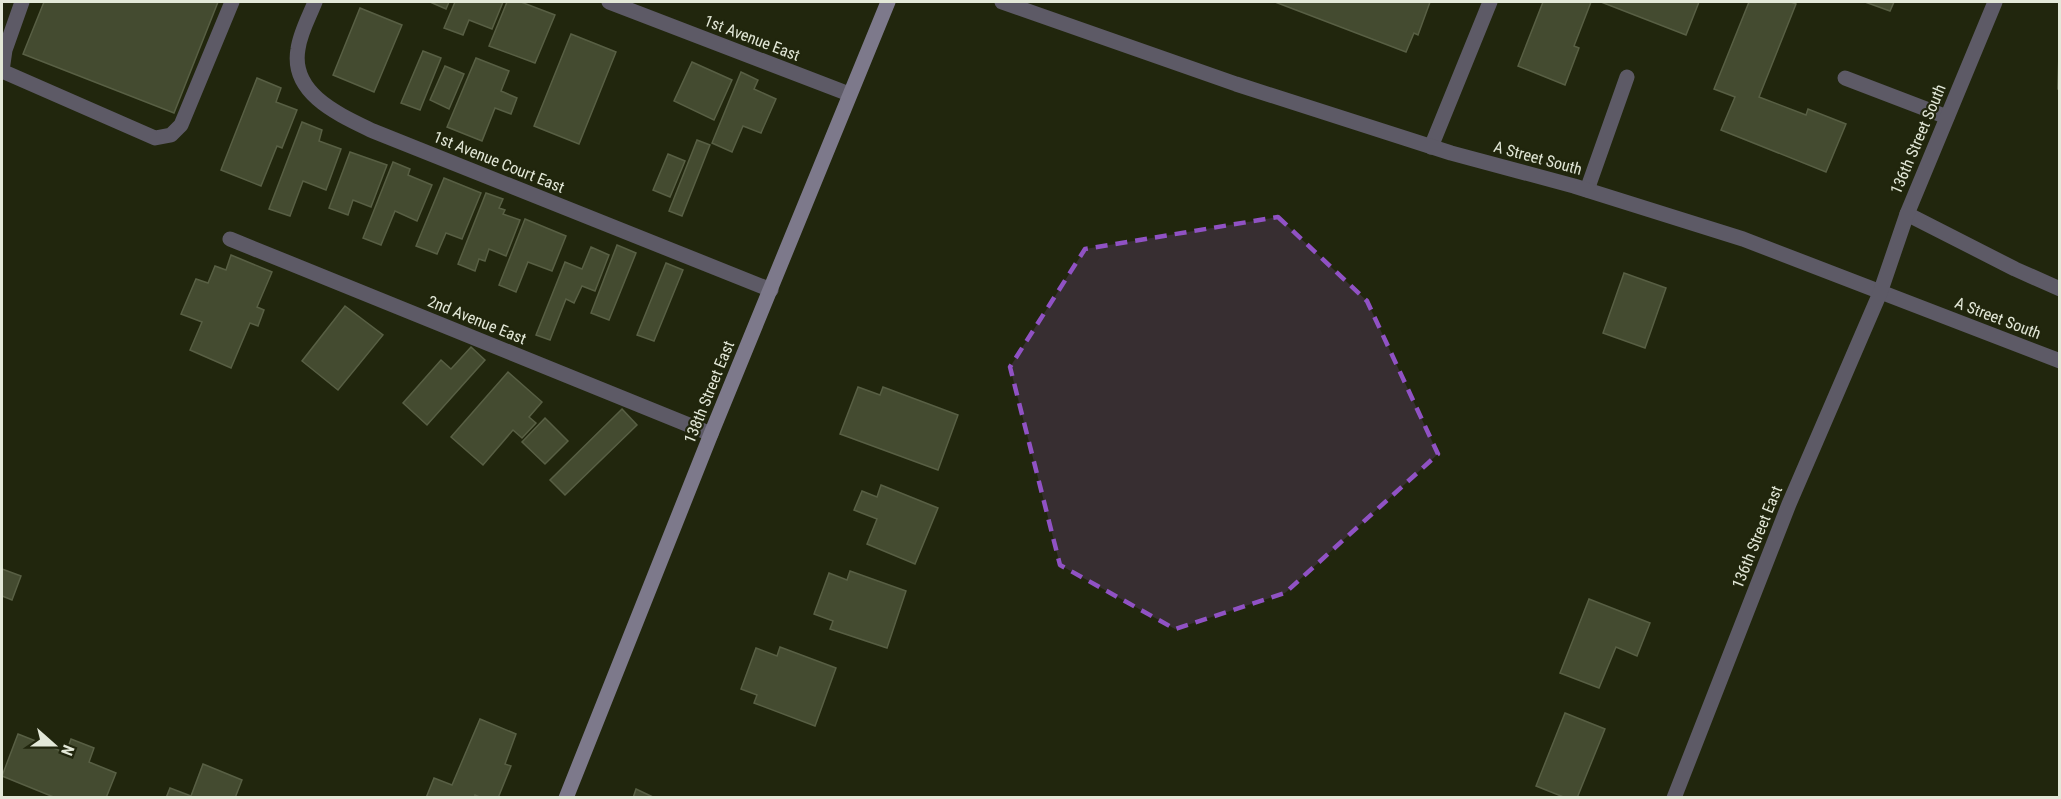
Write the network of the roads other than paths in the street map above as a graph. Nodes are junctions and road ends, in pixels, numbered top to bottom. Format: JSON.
{"nodes":[{"id":1,"x":22,"y":2,"type":"edge"},
{"id":2,"x":232,"y":2,"type":"edge"},
{"id":3,"x":315,"y":2,"type":"edge"},
{"id":4,"x":609,"y":2,"type":"edge"},
{"id":5,"x":888,"y":2,"type":"edge"},
{"id":6,"x":1002,"y":2,"type":"edge"},
{"id":7,"x":1490,"y":2,"type":"edge"},
{"id":8,"x":1995,"y":2,"type":"edge"},
{"id":9,"x":1627,"y":77,"type":"dead end"},
{"id":10,"x":1845,"y":78,"type":"dead end"},
{"id":11,"x":849,"y":94,"type":"junction"},
{"id":12,"x":1947,"y":117,"type":"junction"},
{"id":13,"x":1431,"y":147,"type":"junction"},
{"id":14,"x":1587,"y":190,"type":"junction"},
{"id":15,"x":1906,"y":214,"type":"junction"},
{"id":16,"x":230,"y":239,"type":"dead end"},
{"id":17,"x":2060,"y":289,"type":"edge"},
{"id":18,"x":771,"y":290,"type":"junction"},
{"id":19,"x":1880,"y":293,"type":"junction"},
{"id":20,"x":2060,"y":361,"type":"edge"},
{"id":21,"x":711,"y":434,"type":"junction"},
{"id":22,"x":566,"y":798,"type":"edge"},
{"id":23,"x":1674,"y":798,"type":"edge"}],
"edges":[{"from":1,"to":2,"type":"street"},
{"from":3,"to":18,"type":"street","name":"1st Avenue Court East"},
{"from":4,"to":11,"type":"street","name":"1st Avenue East"},
{"from":5,"to":11,"type":"street","name":"138th Street East"},
{"from":6,"to":13,"type":"street","name":"A Street South"},
{"from":7,"to":13,"type":"street"},
{"from":8,"to":12,"type":"street","name":"136th Street South"},
{"from":9,"to":14,"type":"street"},
{"from":10,"to":12,"type":"street"},
{"from":11,"to":18,"type":"street","name":"138th Street East"},
{"from":12,"to":15,"type":"street","name":"136th Street South"},
{"from":13,"to":14,"type":"street","name":"A Street South"},
{"from":14,"to":19,"type":"street","name":"A Street South"},
{"from":15,"to":17,"type":"street"},
{"from":15,"to":19,"type":"street","name":"136th Street South"},
{"from":16,"to":21,"type":"street","name":"2nd Avenue East"},
{"from":18,"to":21,"type":"street","name":"138th Street East"},
{"from":19,"to":20,"type":"street","name":"A Street South"},
{"from":19,"to":23,"type":"street","name":"136th Street East"},
{"from":21,"to":22,"type":"street","name":"138th Street East"}]}
